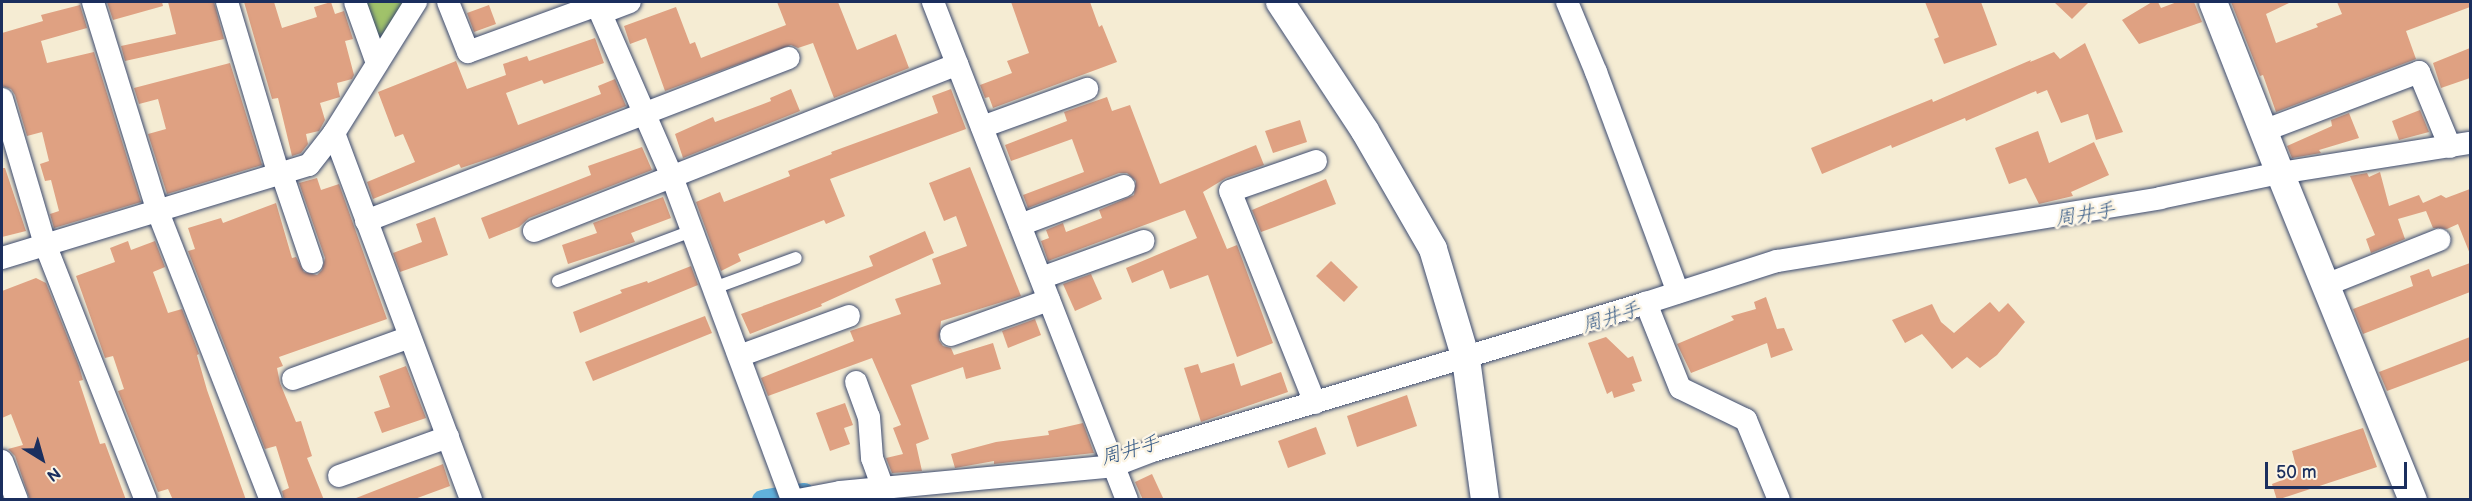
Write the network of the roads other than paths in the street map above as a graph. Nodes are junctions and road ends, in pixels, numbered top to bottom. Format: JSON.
{"nodes":[{"id":1,"x":93,"y":2,"type":"edge"},
{"id":2,"x":226,"y":2,"type":"edge"},
{"id":3,"x":355,"y":2,"type":"edge"},
{"id":4,"x":416,"y":2,"type":"edge"},
{"id":5,"x":448,"y":2,"type":"edge"},
{"id":6,"x":630,"y":2,"type":"edge"},
{"id":7,"x":933,"y":2,"type":"edge"},
{"id":8,"x":1280,"y":2,"type":"edge"},
{"id":9,"x":1567,"y":2,"type":"edge"},
{"id":10,"x":2213,"y":2,"type":"edge"},
{"id":11,"x":601,"y":13,"type":"junction"},
{"id":12,"x":789,"y":58,"type":"dead end"},
{"id":13,"x":377,"y":63,"type":"junction"},
{"id":14,"x":957,"y":64,"type":"junction"},
{"id":15,"x":1087,"y":89,"type":"dead end"},
{"id":16,"x":2,"y":99,"type":"edge"},
{"id":17,"x":644,"y":113,"type":"junction"},
{"id":18,"x":982,"y":126,"type":"junction"},
{"id":19,"x":2263,"y":131,"type":"junction"},
{"id":20,"x":334,"y":133,"type":"junction"},
{"id":21,"x":2460,"y":145,"type":"edge"},
{"id":22,"x":1316,"y":161,"type":"dead end"},
{"id":23,"x":2280,"y":173,"type":"junction"},
{"id":24,"x":281,"y":175,"type":"junction"},
{"id":25,"x":672,"y":177,"type":"junction"},
{"id":26,"x":1124,"y":186,"type":"dead end"},
{"id":27,"x":158,"y":212,"type":"junction"},
{"id":28,"x":366,"y":220,"type":"junction"},
{"id":29,"x":1020,"y":225,"type":"junction"},
{"id":30,"x":534,"y":231,"type":"dead end"},
{"id":31,"x":692,"y":231,"type":"junction"},
{"id":32,"x":2439,"y":240,"type":"dead end"},
{"id":33,"x":1144,"y":241,"type":"dead end"},
{"id":34,"x":45,"y":244,"type":"junction"},
{"id":35,"x":2,"y":258,"type":"edge"},
{"id":36,"x":796,"y":258,"type":"dead end"},
{"id":37,"x":312,"y":262,"type":"dead end"},
{"id":38,"x":1041,"y":278,"type":"junction"},
{"id":39,"x":558,"y":281,"type":"dead end"},
{"id":40,"x":2326,"y":285,"type":"junction"},
{"id":41,"x":714,"y":288,"type":"junction"},
{"id":42,"x":1678,"y":292,"type":"junction"},
{"id":43,"x":1049,"y":300,"type":"junction"},
{"id":44,"x":1646,"y":303,"type":"junction"},
{"id":45,"x":849,"y":316,"type":"dead end"},
{"id":46,"x":951,"y":335,"type":"dead end"},
{"id":47,"x":410,"y":337,"type":"junction"},
{"id":48,"x":739,"y":356,"type":"junction"},
{"id":49,"x":1466,"y":359,"type":"junction"},
{"id":50,"x":293,"y":379,"type":"dead end"},
{"id":51,"x":856,"y":382,"type":"dead end"},
{"id":52,"x":1315,"y":403,"type":"junction"},
{"id":53,"x":448,"y":437,"type":"junction"},
{"id":54,"x":2,"y":461,"type":"edge"},
{"id":55,"x":1113,"y":466,"type":"junction"},
{"id":56,"x":339,"y":476,"type":"dead end"},
{"id":57,"x":883,"y":488,"type":"junction"},
{"id":58,"x":969,"y":490,"type":"edge"},
{"id":59,"x":920,"y":493,"type":"edge"},
{"id":60,"x":17,"y":500,"type":"edge"},
{"id":61,"x":146,"y":500,"type":"edge"},
{"id":62,"x":271,"y":500,"type":"edge"},
{"id":63,"x":471,"y":500,"type":"edge"},
{"id":64,"x":792,"y":500,"type":"edge"},
{"id":65,"x":798,"y":500,"type":"edge"},
{"id":66,"x":1127,"y":500,"type":"edge"},
{"id":67,"x":1485,"y":500,"type":"edge"},
{"id":68,"x":1779,"y":500,"type":"edge"},
{"id":69,"x":2413,"y":500,"type":"edge"}],
"edges":[{"from":1,"to":27,"type":"street"},
{"from":2,"to":24,"type":"street"},
{"from":3,"to":13,"type":"street"},
{"from":4,"to":13,"type":"street"},
{"from":5,"to":11,"type":"street"},
{"from":6,"to":11,"type":"street"},
{"from":7,"to":14,"type":"street"},
{"from":8,"to":49,"type":"street"},
{"from":9,"to":42,"type":"street"},
{"from":10,"to":19,"type":"street"},
{"from":11,"to":17,"type":"street"},
{"from":12,"to":17,"type":"street"},
{"from":13,"to":20,"type":"street"},
{"from":14,"to":18,"type":"street"},
{"from":14,"to":25,"type":"street"},
{"from":15,"to":18,"type":"street"},
{"from":16,"to":34,"type":"street"},
{"from":17,"to":25,"type":"street"},
{"from":17,"to":28,"type":"street"},
{"from":18,"to":29,"type":"street"},
{"from":19,"to":21,"type":"street"},
{"from":19,"to":23,"type":"street"},
{"from":20,"to":24,"type":"street"},
{"from":20,"to":28,"type":"street"},
{"from":21,"to":23,"type":"street"},
{"from":22,"to":52,"type":"street"},
{"from":23,"to":40,"type":"street"},
{"from":23,"to":42,"type":"street"},
{"from":24,"to":27,"type":"street"},
{"from":24,"to":37,"type":"street"},
{"from":25,"to":30,"type":"street"},
{"from":25,"to":31,"type":"street"},
{"from":26,"to":29,"type":"street"},
{"from":27,"to":34,"type":"street"},
{"from":27,"to":62,"type":"street"},
{"from":28,"to":47,"type":"street"},
{"from":29,"to":38,"type":"street"},
{"from":31,"to":39,"type":"lane"},
{"from":31,"to":41,"type":"street"},
{"from":32,"to":40,"type":"street"},
{"from":33,"to":38,"type":"street"},
{"from":34,"to":35,"type":"street"},
{"from":34,"to":61,"type":"street"},
{"from":36,"to":41,"type":"lane"},
{"from":38,"to":43,"type":"street"},
{"from":40,"to":69,"type":"street"},
{"from":41,"to":48,"type":"street"},
{"from":42,"to":44,"type":"street"},
{"from":43,"to":46,"type":"street"},
{"from":43,"to":55,"type":"street"},
{"from":44,"to":49,"type":"street"},
{"from":44,"to":68,"type":"street"},
{"from":45,"to":48,"type":"street"},
{"from":47,"to":50,"type":"street"},
{"from":47,"to":53,"type":"street"},
{"from":48,"to":64,"type":"street"},
{"from":49,"to":52,"type":"street"},
{"from":49,"to":67,"type":"street"},
{"from":51,"to":57,"type":"street"},
{"from":52,"to":55,"type":"street"},
{"from":53,"to":56,"type":"street"},
{"from":53,"to":63,"type":"street"},
{"from":54,"to":60,"type":"street"},
{"from":55,"to":58,"type":"street"},
{"from":55,"to":66,"type":"street"},
{"from":57,"to":59,"type":"street"},
{"from":57,"to":65,"type":"street"},
{"from":58,"to":59,"type":"street"}]}
